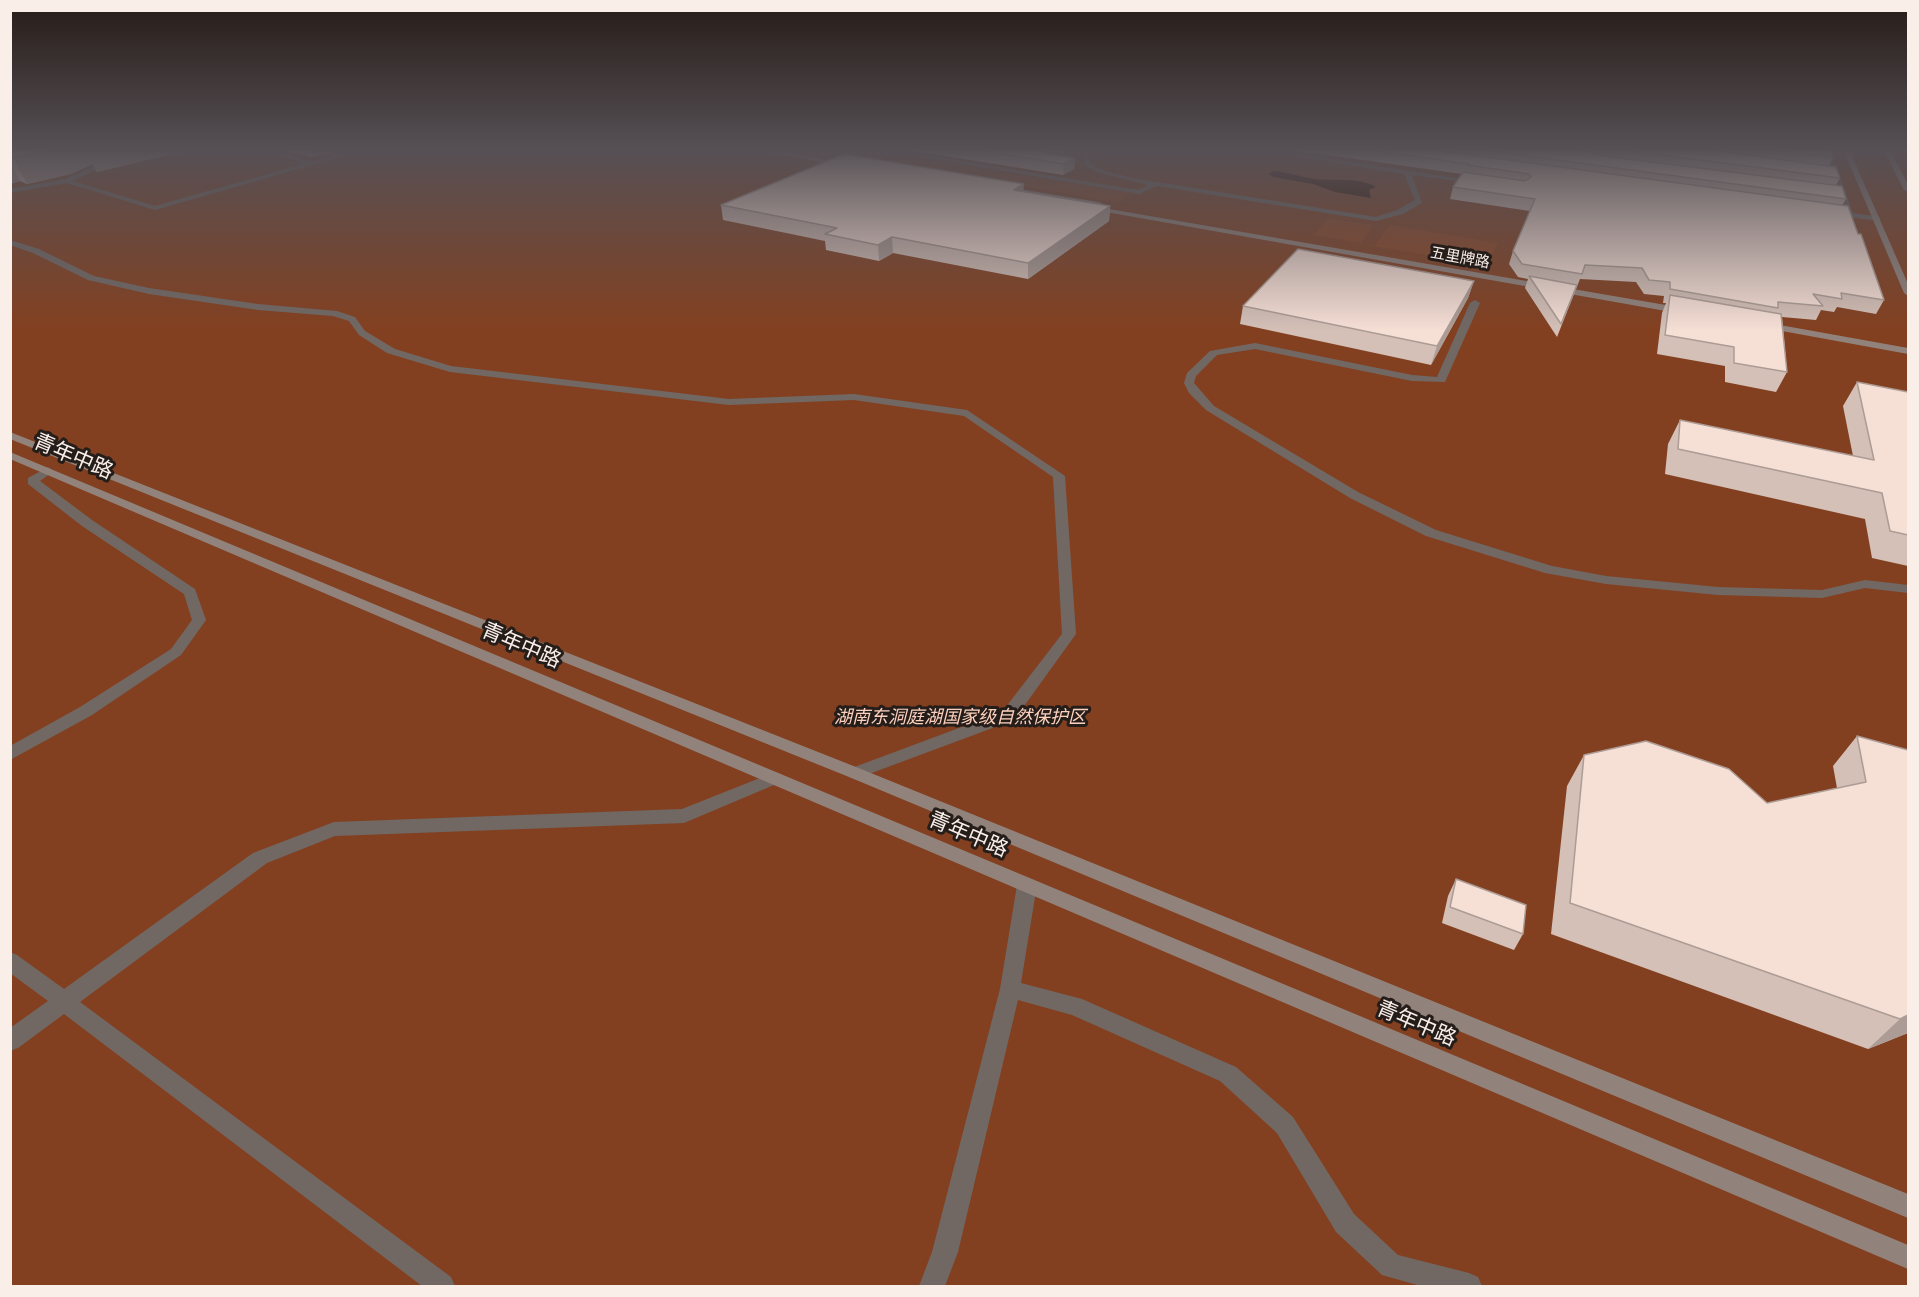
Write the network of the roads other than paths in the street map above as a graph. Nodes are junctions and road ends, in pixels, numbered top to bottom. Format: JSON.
{"nodes":[{"id":1,"x":1116,"y":210,"type":"edge"},
{"id":2,"x":1316,"y":210,"type":"edge"},
{"id":3,"x":1404,"y":210,"type":"edge"},
{"id":4,"x":1848,"y":210,"type":"edge"},
{"id":5,"x":1872,"y":210,"type":"edge"},
{"id":6,"x":1827,"y":212,"type":"edge"},
{"id":7,"x":1850,"y":215,"type":"junction"},
{"id":8,"x":1876,"y":219,"type":"junction"},
{"id":9,"x":10,"y":242,"type":"edge"},
{"id":10,"x":1908,"y":293,"type":"edge"},
{"id":11,"x":1475,"y":303,"type":"edge"},
{"id":12,"x":1697,"y":311,"type":"edge"},
{"id":13,"x":1908,"y":345,"type":"edge"},
{"id":14,"x":1908,"y":351,"type":"edge"},
{"id":15,"x":10,"y":435,"type":"edge"},
{"id":16,"x":10,"y":455,"type":"edge"},
{"id":17,"x":48,"y":471,"type":"junction"},
{"id":18,"x":1908,"y":589,"type":"edge"},
{"id":19,"x":10,"y":754,"type":"edge"},
{"id":20,"x":855,"y":773,"type":"junction"},
{"id":21,"x":775,"y":778,"type":"junction"},
{"id":22,"x":1028,"y":885,"type":"junction"},
{"id":23,"x":10,"y":961,"type":"edge"},
{"id":24,"x":1010,"y":989,"type":"junction"},
{"id":25,"x":10,"y":1041,"type":"edge"},
{"id":26,"x":1908,"y":1206,"type":"edge"},
{"id":27,"x":1908,"y":1257,"type":"edge"},
{"id":28,"x":442,"y":1287,"type":"edge"},
{"id":29,"x":932,"y":1287,"type":"edge"},
{"id":30,"x":1469,"y":1287,"type":"edge"}],
"edges":[{"from":1,"to":12,"type":"main road","name":"五里牌路"},
{"from":2,"to":3,"type":"street"},
{"from":4,"to":7,"type":"street"},
{"from":5,"to":8,"type":"main road"},
{"from":6,"to":7,"type":"street"},
{"from":7,"to":8,"type":"street"},
{"from":8,"to":10,"type":"main road"},
{"from":9,"to":20,"type":"street"},
{"from":11,"to":18,"type":"street"},
{"from":13,"to":14,"type":"main road"},
{"from":15,"to":20,"type":"main road"},
{"from":16,"to":17,"type":"main road","name":"青年中路"},
{"from":17,"to":19,"type":"street"},
{"from":17,"to":21,"type":"main road","name":"青年中路"},
{"from":20,"to":26,"type":"main road"},
{"from":21,"to":22,"type":"main road","name":"青年中路"},
{"from":21,"to":25,"type":"street"},
{"from":22,"to":24,"type":"street"},
{"from":22,"to":27,"type":"main road","name":"青年中路"},
{"from":23,"to":28,"type":"street"},
{"from":24,"to":29,"type":"street"},
{"from":24,"to":30,"type":"street"}]}
